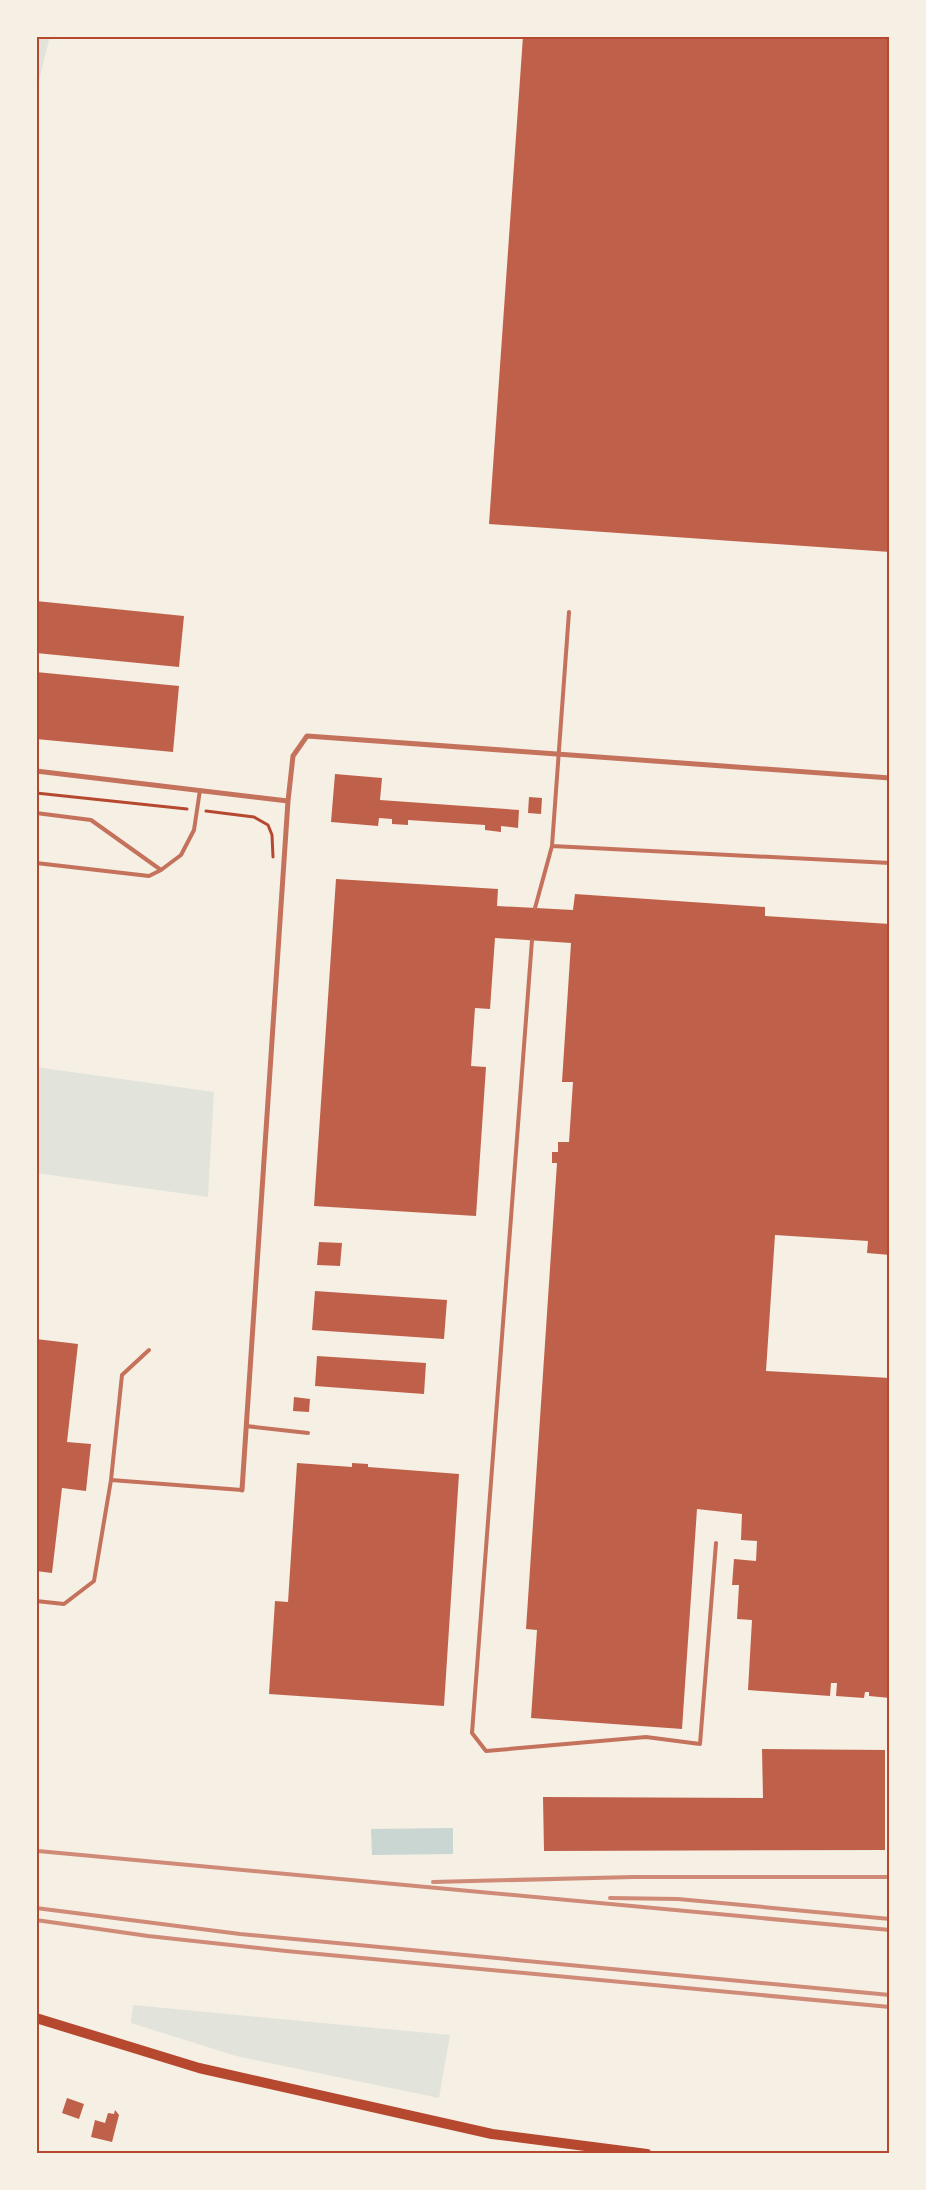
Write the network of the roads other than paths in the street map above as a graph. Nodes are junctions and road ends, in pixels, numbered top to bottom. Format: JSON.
{"nodes":[{"id":1,"x":569,"y":612,"type":"dead end"},
{"id":2,"x":560,"y":755,"type":"junction"},
{"id":3,"x":36,"y":771,"type":"edge"},
{"id":4,"x":890,"y":778,"type":"edge"},
{"id":5,"x":200,"y":790,"type":"junction"},
{"id":6,"x":288,"y":801,"type":"junction"},
{"id":7,"x":36,"y":813,"type":"edge"},
{"id":8,"x":552,"y":846,"type":"junction"},
{"id":9,"x":36,"y":864,"type":"edge"},
{"id":10,"x":890,"y":864,"type":"edge"},
{"id":11,"x":161,"y":870,"type":"junction"},
{"id":12,"x":535,"y":908,"type":"dead end"},
{"id":13,"x":532,"y":940,"type":"dead end"},
{"id":14,"x":149,"y":1350,"type":"dead end"},
{"id":15,"x":246,"y":1426,"type":"junction"},
{"id":16,"x":308,"y":1433,"type":"dead end"},
{"id":17,"x":111,"y":1480,"type":"junction"},
{"id":18,"x":242,"y":1490,"type":"joint"},
{"id":19,"x":716,"y":1543,"type":"dead end"},
{"id":20,"x":36,"y":1600,"type":"edge"},
{"id":21,"x":36,"y":2018,"type":"edge"},
{"id":22,"x":647,"y":2154,"type":"edge"}],
"edges":[{"from":1,"to":2,"type":"lane"},
{"from":2,"to":4,"type":"street"},
{"from":2,"to":6,"type":"street"},
{"from":2,"to":8,"type":"lane"},
{"from":3,"to":5,"type":"street"},
{"from":5,"to":6,"type":"street"},
{"from":5,"to":11,"type":"lane"},
{"from":6,"to":15,"type":"street"},
{"from":7,"to":11,"type":"lane"},
{"from":8,"to":10,"type":"lane"},
{"from":8,"to":12,"type":"lane"},
{"from":9,"to":11,"type":"lane"},
{"from":13,"to":19,"type":"lane"},
{"from":14,"to":17,"type":"lane"},
{"from":15,"to":16,"type":"lane"},
{"from":15,"to":18,"type":"street"},
{"from":17,"to":18,"type":"lane"},
{"from":17,"to":20,"type":"lane"},
{"from":21,"to":22,"type":"main road"}]}
